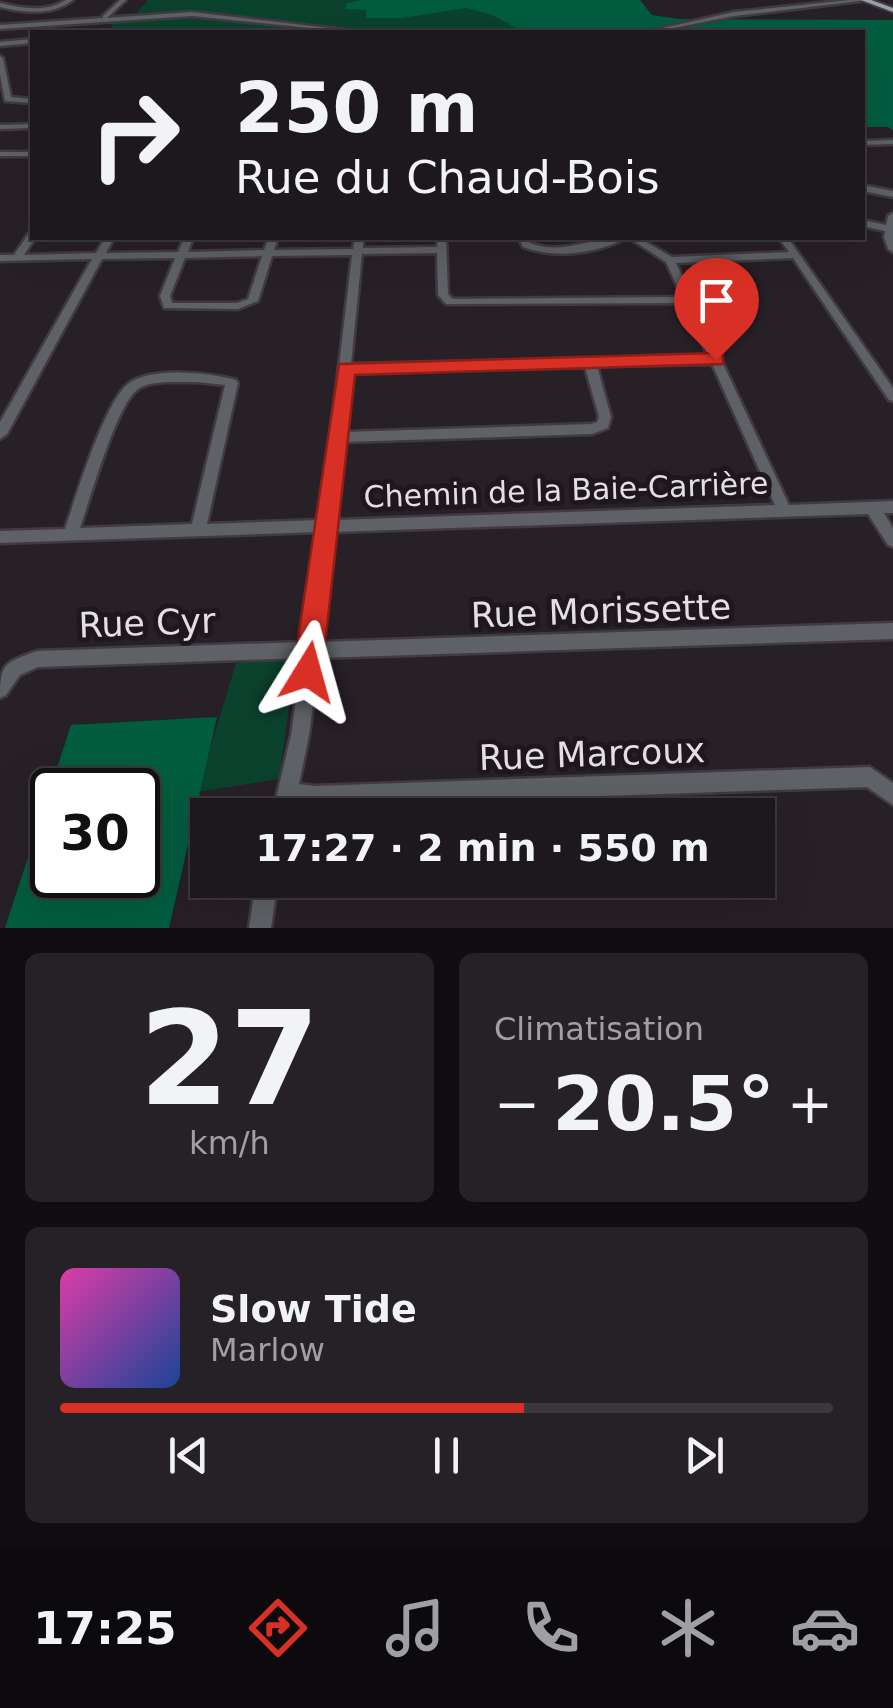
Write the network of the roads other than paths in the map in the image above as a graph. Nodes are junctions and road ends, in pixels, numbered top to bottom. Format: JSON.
{"nodes":[{"id":1,"x":26,"y":0,"type":"edge"},
{"id":2,"x":70,"y":0,"type":"edge"},
{"id":3,"x":115,"y":0,"type":"edge"},
{"id":4,"x":123,"y":0,"type":"edge"},
{"id":5,"x":864,"y":0,"type":"edge"},
{"id":6,"x":0,"y":5,"type":"edge"},
{"id":7,"x":11,"y":8,"type":"junction"},
{"id":8,"x":893,"y":10,"type":"edge"},
{"id":9,"x":103,"y":18,"type":"junction"},
{"id":10,"x":0,"y":28,"type":"edge"},
{"id":11,"x":110,"y":30,"type":"edge"},
{"id":12,"x":341,"y":30,"type":"edge"},
{"id":13,"x":658,"y":30,"type":"edge"},
{"id":14,"x":30,"y":41,"type":"edge"},
{"id":15,"x":0,"y":44,"type":"edge"},
{"id":16,"x":0,"y":58,"type":"edge"},
{"id":17,"x":30,"y":101,"type":"edge"},
{"id":18,"x":30,"y":126,"type":"edge"},
{"id":19,"x":0,"y":127,"type":"edge"},
{"id":20,"x":876,"y":139,"type":"junction"},
{"id":21,"x":865,"y":142,"type":"edge"},
{"id":22,"x":893,"y":142,"type":"edge"},
{"id":23,"x":0,"y":154,"type":"edge"},
{"id":24,"x":30,"y":154,"type":"edge"},
{"id":25,"x":893,"y":154,"type":"edge"},
{"id":26,"x":865,"y":189,"type":"edge"},
{"id":27,"x":893,"y":194,"type":"edge"},
{"id":28,"x":893,"y":216,"type":"edge"},
{"id":29,"x":865,"y":224,"type":"edge"},
{"id":30,"x":890,"y":230,"type":"junction"},
{"id":31,"x":30,"y":238,"type":"edge"},
{"id":32,"x":108,"y":240,"type":"edge"},
{"id":33,"x":187,"y":240,"type":"edge"},
{"id":34,"x":273,"y":240,"type":"edge"},
{"id":35,"x":525,"y":240,"type":"edge"},
{"id":36,"x":614,"y":240,"type":"edge"},
{"id":37,"x":637,"y":240,"type":"edge"},
{"id":38,"x":786,"y":240,"type":"edge"},
{"id":39,"x":358,"y":244,"type":"edge"},
{"id":40,"x":442,"y":244,"type":"edge"},
{"id":41,"x":893,"y":249,"type":"edge"},
{"id":42,"x":270,"y":253,"type":"junction"},
{"id":43,"x":796,"y":254,"type":"junction"},
{"id":44,"x":181,"y":255,"type":"junction"},
{"id":45,"x":98,"y":256,"type":"junction"},
{"id":46,"x":0,"y":258,"type":"edge"},
{"id":47,"x":16,"y":258,"type":"junction"},
{"id":48,"x":670,"y":260,"type":"junction"},
{"id":49,"x":688,"y":300,"type":"junction"},
{"id":50,"x":716,"y":360,"type":"junction"},
{"id":51,"x":590,"y":362,"type":"junction"},
{"id":52,"x":346,"y":368,"type":"junction"},
{"id":53,"x":893,"y":397,"type":"edge"},
{"id":54,"x":0,"y":434,"type":"edge"},
{"id":55,"x":337,"y":436,"type":"junction"},
{"id":56,"x":872,"y":508,"type":"junction"},
{"id":57,"x":893,"y":508,"type":"edge"},
{"id":58,"x":785,"y":511,"type":"junction"},
{"id":59,"x":328,"y":526,"type":"junction"},
{"id":60,"x":198,"y":531,"type":"junction"},
{"id":61,"x":70,"y":534,"type":"junction"},
{"id":62,"x":0,"y":538,"type":"edge"},
{"id":63,"x":893,"y":542,"type":"edge"},
{"id":64,"x":893,"y":631,"type":"edge"},
{"id":65,"x":310,"y":650,"type":"junction"},
{"id":66,"x":0,"y":689,"type":"edge"},
{"id":67,"x":288,"y":792,"type":"junction"},
{"id":68,"x":893,"y":796,"type":"edge"},
{"id":69,"x":286,"y":798,"type":"edge"},
{"id":70,"x":264,"y":898,"type":"edge"},
{"id":71,"x":260,"y":928,"type":"edge"}],
"edges":[{"from":1,"to":7,"type":"street"},
{"from":2,"to":7,"type":"street"},
{"from":3,"to":9,"type":"street"},
{"from":4,"to":9,"type":"street"},
{"from":5,"to":8,"type":"main road"},
{"from":5,"to":13,"type":"street"},
{"from":6,"to":7,"type":"street"},
{"from":9,"to":10,"type":"street"},
{"from":9,"to":11,"type":"street"},
{"from":9,"to":12,"type":"street"},
{"from":14,"to":15,"type":"street"},
{"from":16,"to":17,"type":"street"},
{"from":18,"to":19,"type":"street"},
{"from":20,"to":21,"type":"street"},
{"from":20,"to":22,"type":"street"},
{"from":20,"to":25,"type":"street"},
{"from":23,"to":24,"type":"street"},
{"from":26,"to":27,"type":"street"},
{"from":28,"to":30,"type":"street"},
{"from":29,"to":30,"type":"street"},
{"from":30,"to":41,"type":"street"},
{"from":31,"to":47,"type":"street"},
{"from":32,"to":45,"type":"street"},
{"from":33,"to":44,"type":"street"},
{"from":34,"to":42,"type":"street"},
{"from":35,"to":36,"type":"street"},
{"from":37,"to":48,"type":"street"},
{"from":38,"to":43,"type":"street"},
{"from":39,"to":40,"type":"street"},
{"from":39,"to":42,"type":"street"},
{"from":39,"to":52,"type":"street"},
{"from":40,"to":49,"type":"street"},
{"from":42,"to":44,"type":"street"},
{"from":42,"to":44,"type":"street"},
{"from":43,"to":48,"type":"street"},
{"from":43,"to":53,"type":"street"},
{"from":44,"to":45,"type":"street"},
{"from":45,"to":47,"type":"street"},
{"from":45,"to":54,"type":"street"},
{"from":46,"to":47,"type":"street"},
{"from":48,"to":49,"type":"street"},
{"from":49,"to":50,"type":"street"},
{"from":50,"to":51,"type":"street"},
{"from":50,"to":58,"type":"street"},
{"from":51,"to":52,"type":"street"},
{"from":51,"to":55,"type":"street"},
{"from":52,"to":55,"type":"street"},
{"from":55,"to":59,"type":"street"},
{"from":56,"to":57,"type":"street","name":"Chemin de la Baie-Carrière"},
{"from":56,"to":58,"type":"street","name":"Chemin de la Baie-Carrière"},
{"from":56,"to":63,"type":"street"},
{"from":58,"to":59,"type":"street","name":"Chemin de la Baie-Carrière"},
{"from":59,"to":60,"type":"street","name":"Chemin de la Baie-Carrière"},
{"from":59,"to":65,"type":"street"},
{"from":60,"to":61,"type":"street","name":"Chemin de la Baie-Carrière"},
{"from":60,"to":61,"type":"street"},
{"from":61,"to":62,"type":"street","name":"Chemin de la Baie-Carrière"},
{"from":64,"to":65,"type":"street","name":"Rue Morissette"},
{"from":65,"to":66,"type":"street","name":"Rue Cyr"},
{"from":65,"to":67,"type":"street"},
{"from":67,"to":68,"type":"street","name":"Rue Marcoux"},
{"from":67,"to":69,"type":"street"},
{"from":70,"to":71,"type":"street"}]}
